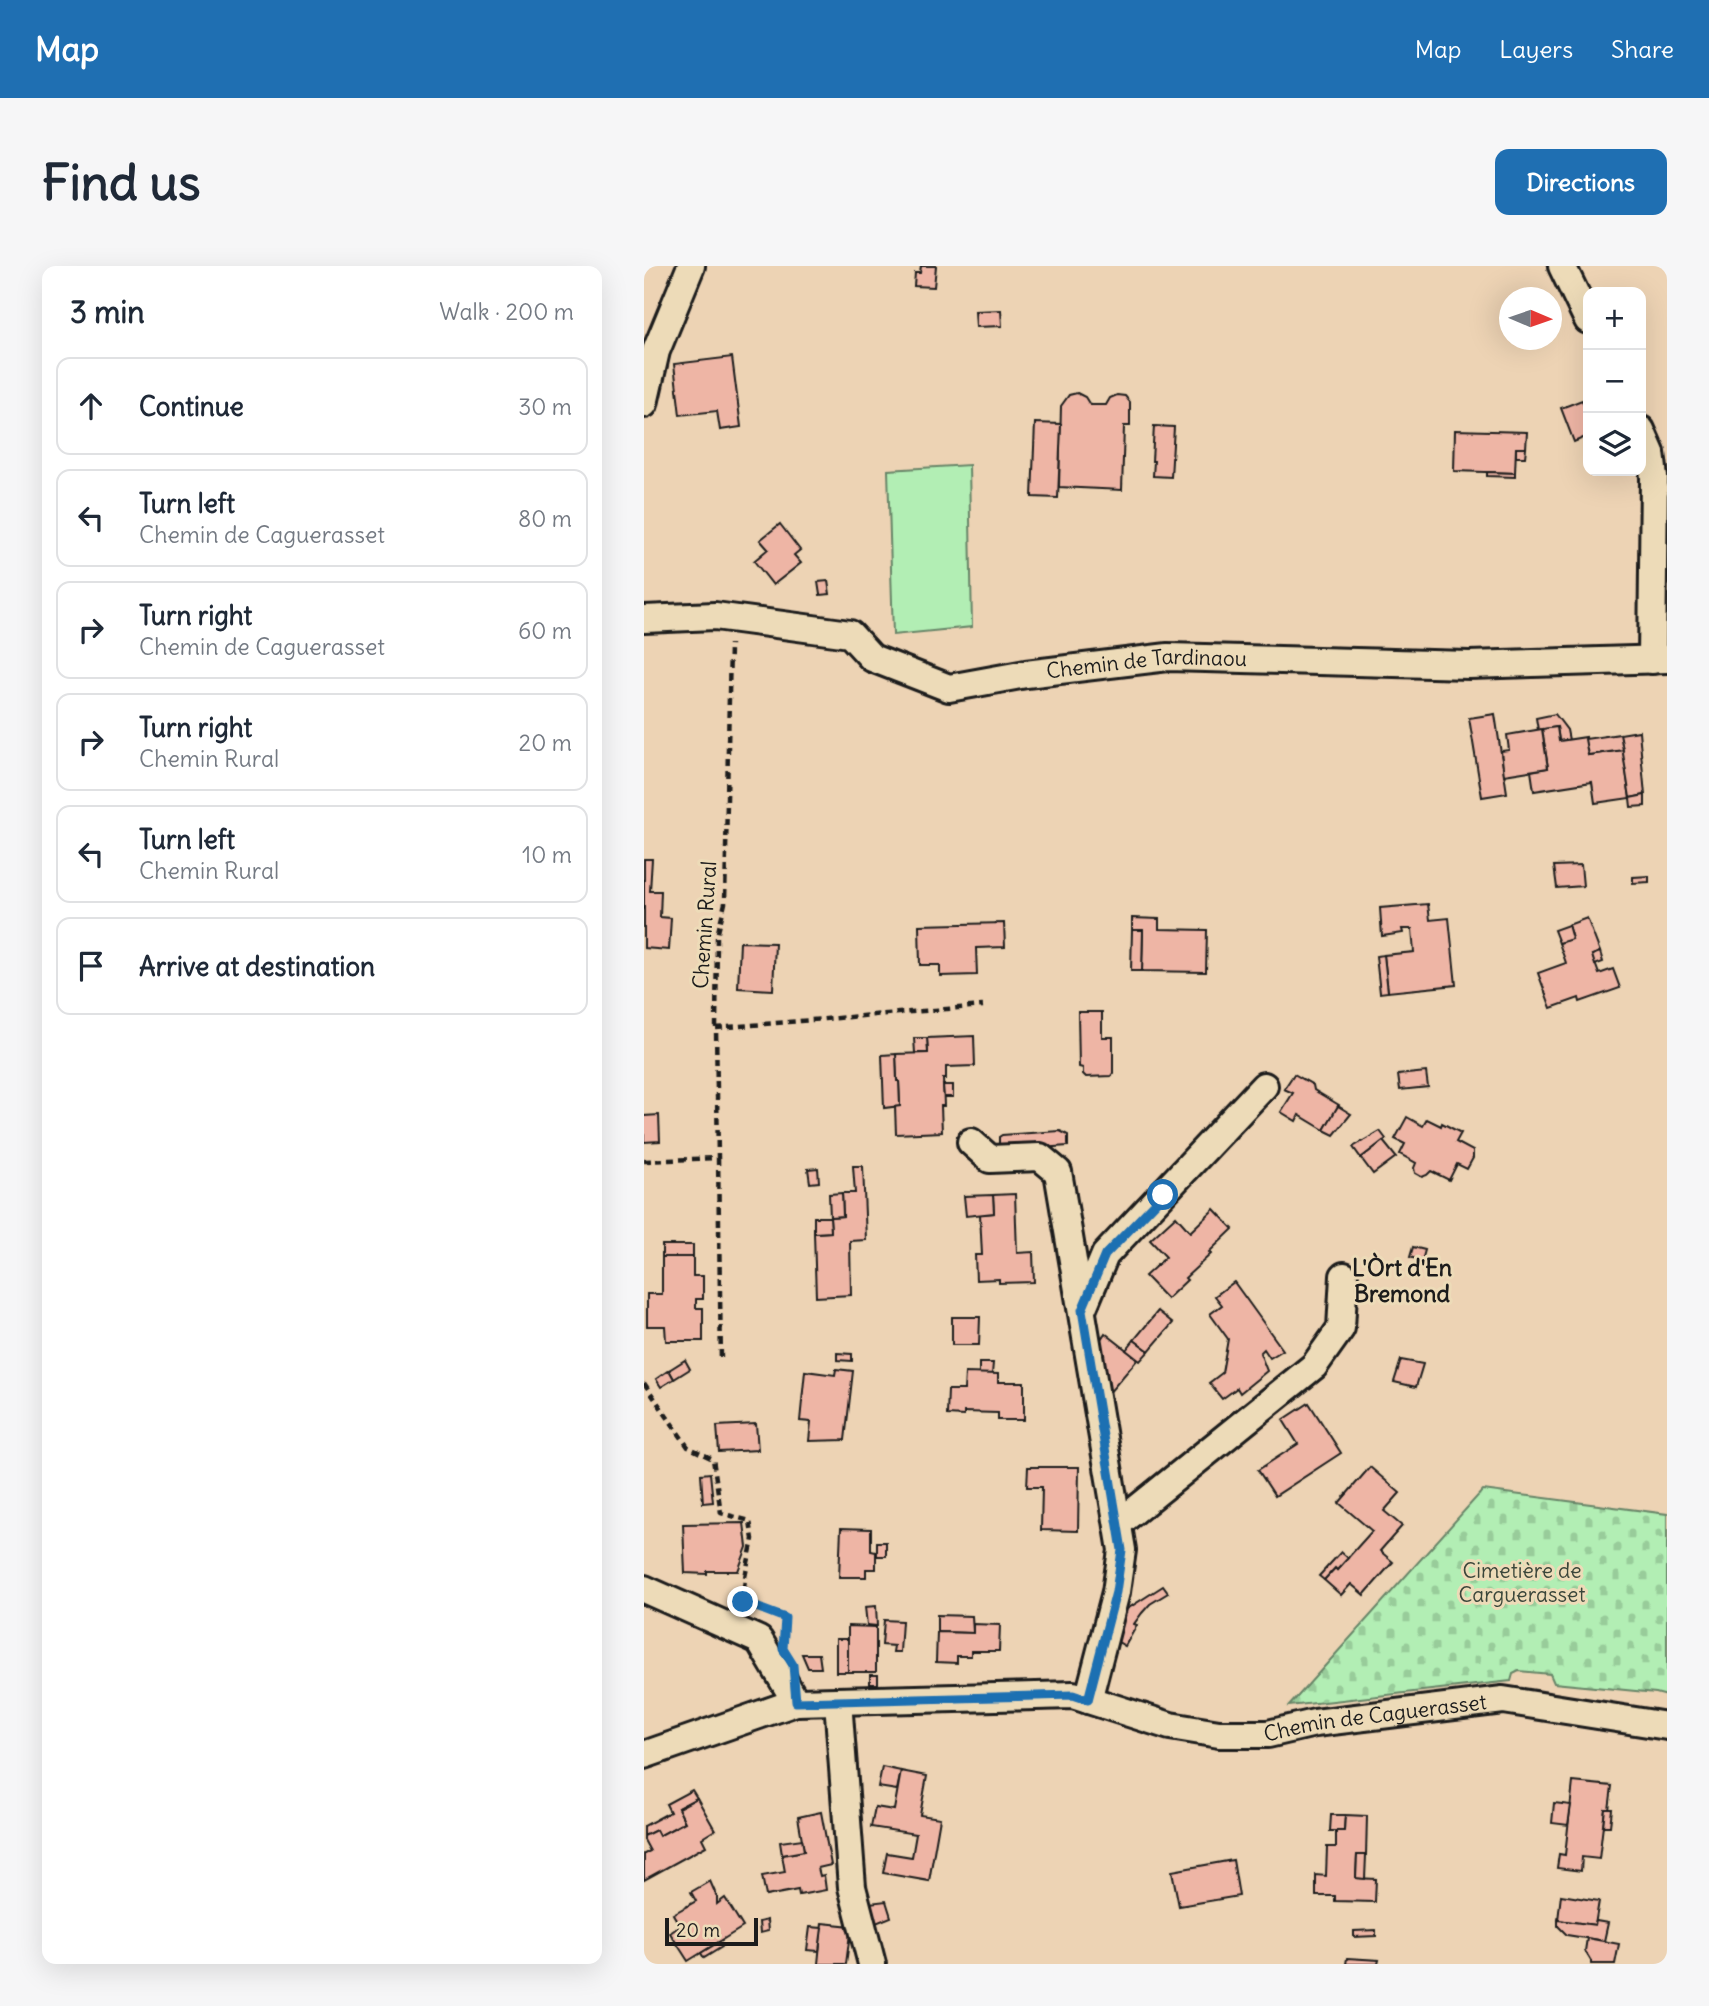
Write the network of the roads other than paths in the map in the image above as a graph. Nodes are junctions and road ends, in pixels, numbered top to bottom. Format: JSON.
{"nodes":[{"id":1,"x":691,"y":266,"type":"edge"},
{"id":2,"x":1562,"y":266,"type":"edge"},
{"id":3,"x":1583,"y":310,"type":"edge"},
{"id":4,"x":644,"y":404,"type":"edge"},
{"id":5,"x":1646,"y":442,"type":"edge"},
{"id":6,"x":644,"y":619,"type":"edge"},
{"id":7,"x":1659,"y":660,"type":"edge"},
{"id":8,"x":1264,"y":1086,"type":"dead end"},
{"id":9,"x":971,"y":1142,"type":"dead end"},
{"id":10,"x":1344,"y":1276,"type":"dead end"},
{"id":11,"x":1082,"y":1310,"type":"junction"},
{"id":12,"x":1118,"y":1524,"type":"junction"},
{"id":13,"x":644,"y":1589,"type":"edge"},
{"id":14,"x":1088,"y":1700,"type":"junction"},
{"id":15,"x":838,"y":1701,"type":"junction"},
{"id":16,"x":796,"y":1702,"type":"junction"},
{"id":17,"x":1667,"y":1726,"type":"edge"},
{"id":18,"x":644,"y":1755,"type":"edge"},
{"id":19,"x":872,"y":1964,"type":"edge"}],
"edges":[{"from":1,"to":4,"type":"street"},
{"from":2,"to":3,"type":"street"},
{"from":5,"to":7,"type":"street"},
{"from":6,"to":7,"type":"street","name":"Chemin de Tardinaou"},
{"from":8,"to":11,"type":"street"},
{"from":9,"to":11,"type":"street"},
{"from":10,"to":12,"type":"street"},
{"from":11,"to":12,"type":"street"},
{"from":12,"to":14,"type":"street"},
{"from":13,"to":16,"type":"street"},
{"from":14,"to":15,"type":"street","name":"Chemin de Caguerasset"},
{"from":14,"to":17,"type":"street","name":"Chemin de Caguerasset"},
{"from":15,"to":16,"type":"street","name":"Chemin de Caguerasset"},
{"from":15,"to":19,"type":"street"},
{"from":16,"to":18,"type":"street","name":"Chemin de Caguerasset"}]}
